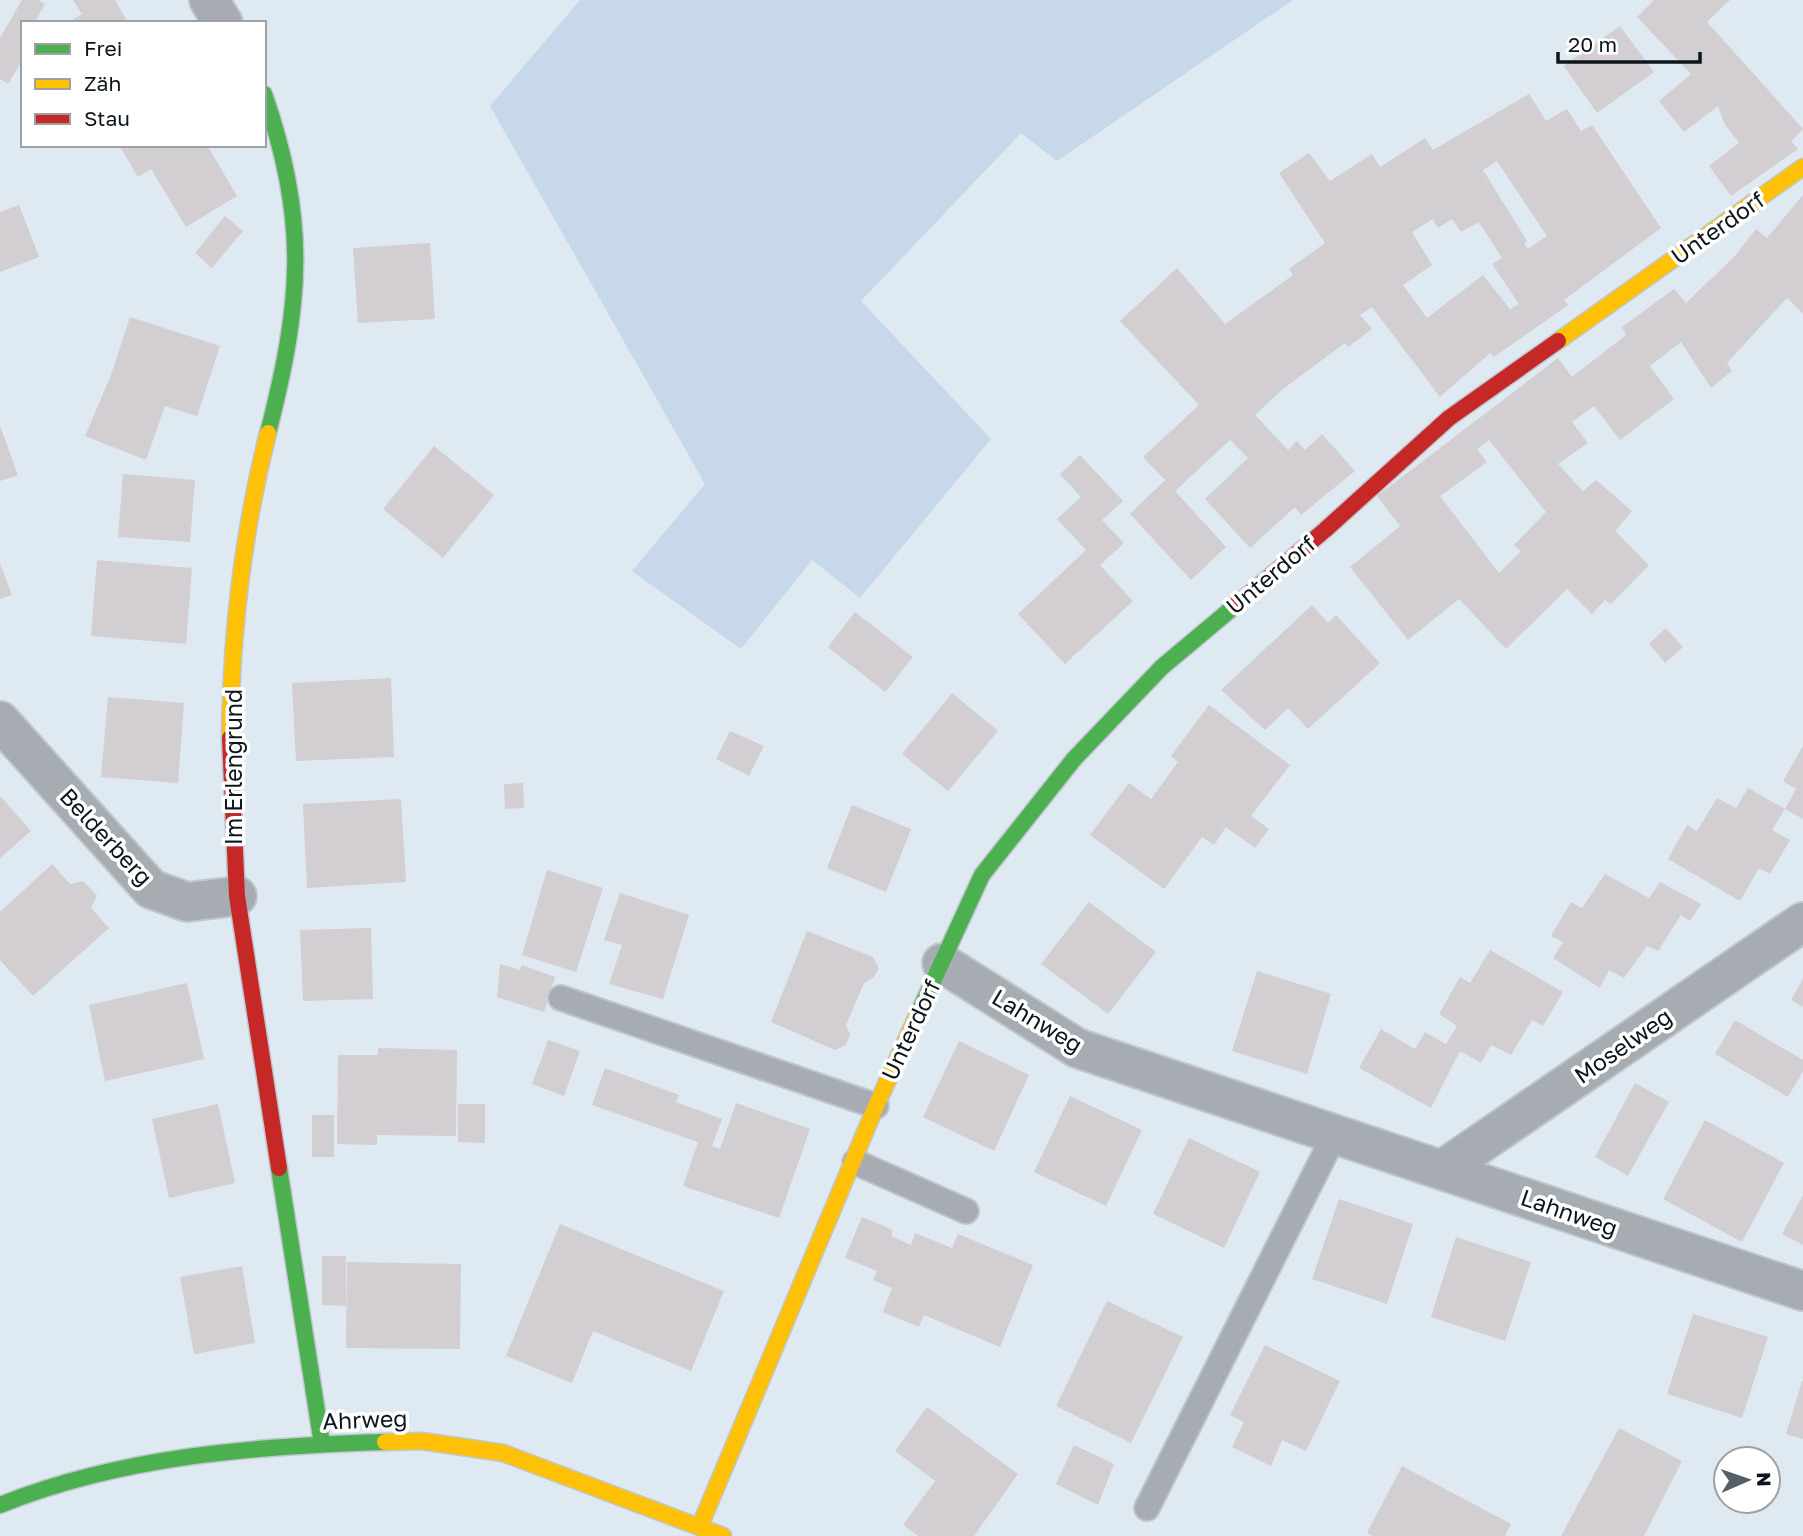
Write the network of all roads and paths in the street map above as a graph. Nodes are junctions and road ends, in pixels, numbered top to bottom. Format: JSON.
{"nodes":[{"id":1,"x":209,"y":0,"type":"edge"},
{"id":2,"x":222,"y":21,"type":"edge"},
{"id":3,"x":266,"y":99,"type":"edge"},
{"id":4,"x":1803,"y":167,"type":"edge"},
{"id":5,"x":0,"y":721,"type":"edge"},
{"id":6,"x":237,"y":896,"type":"junction"},
{"id":7,"x":1803,"y":922,"type":"edge"},
{"id":8,"x":942,"y":963,"type":"junction"},
{"id":9,"x":561,"y":998,"type":"dead end"},
{"id":10,"x":876,"y":1106,"type":"junction"},
{"id":11,"x":1335,"y":1134,"type":"junction"},
{"id":12,"x":855,"y":1162,"type":"junction"},
{"id":13,"x":1442,"y":1170,"type":"junction"},
{"id":14,"x":966,"y":1211,"type":"dead end"},
{"id":15,"x":1803,"y":1291,"type":"edge"},
{"id":16,"x":322,"y":1444,"type":"junction"},
{"id":17,"x":0,"y":1505,"type":"edge"},
{"id":18,"x":1147,"y":1508,"type":"dead end"},
{"id":19,"x":700,"y":1526,"type":"junction"},
{"id":20,"x":723,"y":1536,"type":"edge"}],
"edges":[{"from":1,"to":2,"type":"street"},
{"from":3,"to":6,"type":"street","name":"Im Erlengrund"},
{"from":4,"to":8,"type":"street","name":"Unterdorf"},
{"from":5,"to":6,"type":"street","name":"Belderberg"},
{"from":6,"to":16,"type":"street","name":"Im Erlengrund"},
{"from":7,"to":13,"type":"street","name":"Moselweg"},
{"from":8,"to":10,"type":"street","name":"Unterdorf"},
{"from":8,"to":11,"type":"street","name":"Lahnweg"},
{"from":9,"to":10,"type":"lane","name":"Unterdorf"},
{"from":10,"to":12,"type":"street","name":"Unterdorf"},
{"from":11,"to":13,"type":"street","name":"Lahnweg"},
{"from":11,"to":18,"type":"lane"},
{"from":12,"to":14,"type":"lane"},
{"from":12,"to":19,"type":"street","name":"Unterdorf"},
{"from":13,"to":15,"type":"street","name":"Lahnweg"},
{"from":16,"to":17,"type":"street","name":"Ahrweg"},
{"from":16,"to":19,"type":"street","name":"Ahrweg"},
{"from":19,"to":20,"type":"street","name":"Ahrweg"}]}
